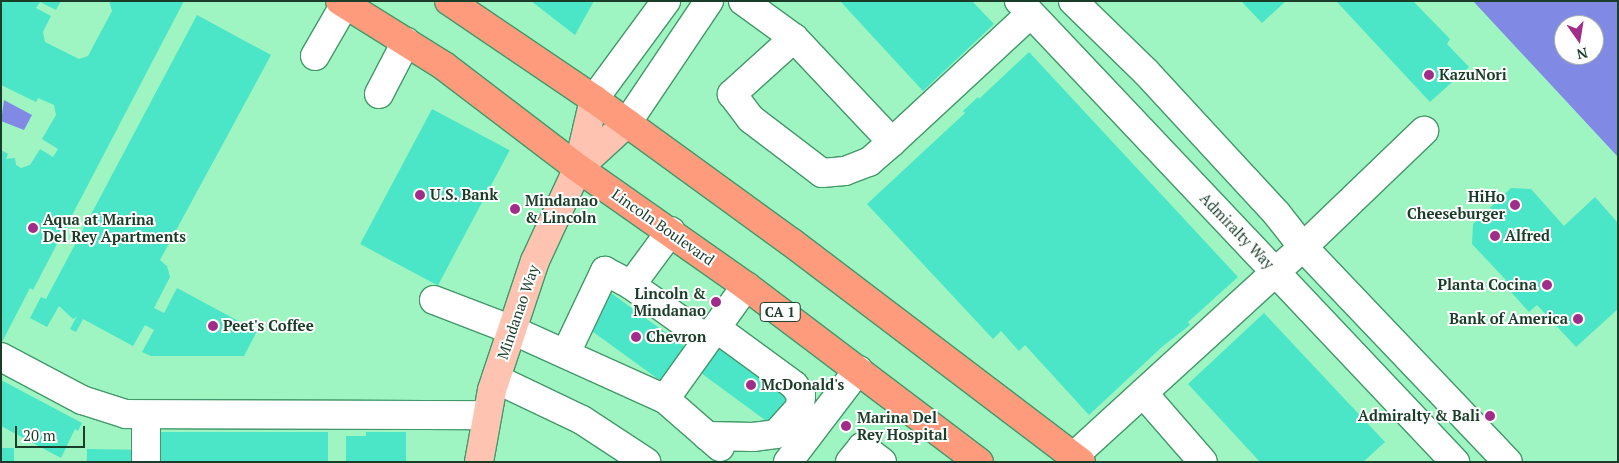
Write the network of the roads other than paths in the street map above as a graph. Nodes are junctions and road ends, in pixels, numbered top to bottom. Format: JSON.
{"nodes":[{"id":1,"x":449,"y":1,"type":"edge"},
{"id":2,"x":666,"y":1,"type":"edge"},
{"id":3,"x":709,"y":1,"type":"edge"},
{"id":4,"x":743,"y":1,"type":"edge"},
{"id":5,"x":1073,"y":1,"type":"edge"},
{"id":6,"x":343,"y":3,"type":"edge"},
{"id":7,"x":1024,"y":8,"type":"edge"},
{"id":8,"x":794,"y":38,"type":"junction"},
{"id":9,"x":406,"y":42,"type":"junction"},
{"id":10,"x":315,"y":56,"type":"dead end"},
{"id":11,"x":379,"y":94,"type":"dead end"},
{"id":12,"x":594,"y":98,"type":"junction"},
{"id":13,"x":627,"y":122,"type":"junction"},
{"id":14,"x":1424,"y":131,"type":"dead end"},
{"id":15,"x":892,"y":142,"type":"junction"},
{"id":16,"x":578,"y":168,"type":"junction"},
{"id":17,"x":671,"y":231,"type":"junction"},
{"id":18,"x":1303,"y":247,"type":"junction"},
{"id":19,"x":1276,"y":271,"type":"junction"},
{"id":20,"x":631,"y":285,"type":"junction"},
{"id":21,"x":746,"y":286,"type":"junction"},
{"id":22,"x":434,"y":300,"type":"dead end"},
{"id":23,"x":512,"y":330,"type":"junction"},
{"id":24,"x":712,"y":333,"type":"junction"},
{"id":25,"x":566,"y":353,"type":"junction"},
{"id":26,"x":1,"y":357,"type":"edge"},
{"id":27,"x":858,"y":370,"type":"junction"},
{"id":28,"x":496,"y":379,"type":"junction"},
{"id":29,"x":1143,"y":393,"type":"junction"},
{"id":30,"x":665,"y":399,"type":"junction"},
{"id":31,"x":146,"y":415,"type":"junction"},
{"id":32,"x":487,"y":415,"type":"junction"},
{"id":33,"x":1078,"y":459,"type":"edge"},
{"id":34,"x":1447,"y":459,"type":"edge"},
{"id":35,"x":146,"y":462,"type":"edge"},
{"id":36,"x":479,"y":462,"type":"edge"},
{"id":37,"x":646,"y":462,"type":"edge"},
{"id":38,"x":788,"y":462,"type":"edge"},
{"id":39,"x":850,"y":462,"type":"edge"},
{"id":40,"x":882,"y":462,"type":"edge"},
{"id":41,"x":978,"y":462,"type":"edge"},
{"id":42,"x":1203,"y":462,"type":"edge"},
{"id":43,"x":1508,"y":462,"type":"edge"}],
"edges":[{"from":1,"to":12,"type":"highway"},
{"from":2,"to":12,"type":"street","name":"Mindanao Way"},
{"from":3,"to":13,"type":"street","name":"Mindanao Way"},
{"from":4,"to":8,"type":"street"},
{"from":5,"to":18,"type":"street"},
{"from":6,"to":9,"type":"highway","name":"Lincoln Boulevard","number":"CA 1"},
{"from":6,"to":10,"type":"street"},
{"from":7,"to":15,"type":"street"},
{"from":7,"to":19,"type":"street","name":"Admiralty Way"},
{"from":8,"to":15,"type":"street"},
{"from":8,"to":15,"type":"street"},
{"from":9,"to":11,"type":"street"},
{"from":9,"to":16,"type":"highway","name":"Lincoln Boulevard","number":"CA 1"},
{"from":12,"to":13,"type":"highway"},
{"from":12,"to":16,"type":"main road","name":"Mindanao Way"},
{"from":13,"to":16,"type":"main road","name":"Mindanao Way"},
{"from":13,"to":33,"type":"highway"},
{"from":14,"to":18,"type":"street"},
{"from":16,"to":17,"type":"highway","name":"Lincoln Boulevard","number":"CA 1"},
{"from":16,"to":23,"type":"main road","name":"Mindanao Way"},
{"from":17,"to":20,"type":"street"},
{"from":17,"to":21,"type":"highway","name":"Lincoln Boulevard","number":"CA 1"},
{"from":18,"to":19,"type":"street"},
{"from":18,"to":43,"type":"street"},
{"from":19,"to":29,"type":"street"},
{"from":19,"to":34,"type":"street","name":"Admiralty Way"},
{"from":20,"to":24,"type":"street"},
{"from":20,"to":25,"type":"street"},
{"from":21,"to":24,"type":"street"},
{"from":21,"to":27,"type":"highway","name":"Lincoln Boulevard","number":"CA 1"},
{"from":22,"to":23,"type":"street"},
{"from":23,"to":25,"type":"street"},
{"from":23,"to":28,"type":"main road","name":"Mindanao Way"},
{"from":24,"to":30,"type":"street"},
{"from":24,"to":30,"type":"street"},
{"from":25,"to":30,"type":"street"},
{"from":26,"to":31,"type":"street"},
{"from":27,"to":38,"type":"street"},
{"from":27,"to":41,"type":"highway","name":"Lincoln Boulevard","number":"CA 1"},
{"from":28,"to":32,"type":"main road","name":"Mindanao Way"},
{"from":28,"to":37,"type":"street"},
{"from":29,"to":33,"type":"street"},
{"from":29,"to":42,"type":"street"},
{"from":31,"to":32,"type":"street"},
{"from":31,"to":35,"type":"street"},
{"from":32,"to":36,"type":"main road","name":"Mindanao Way"},
{"from":39,"to":40,"type":"street"}]}
